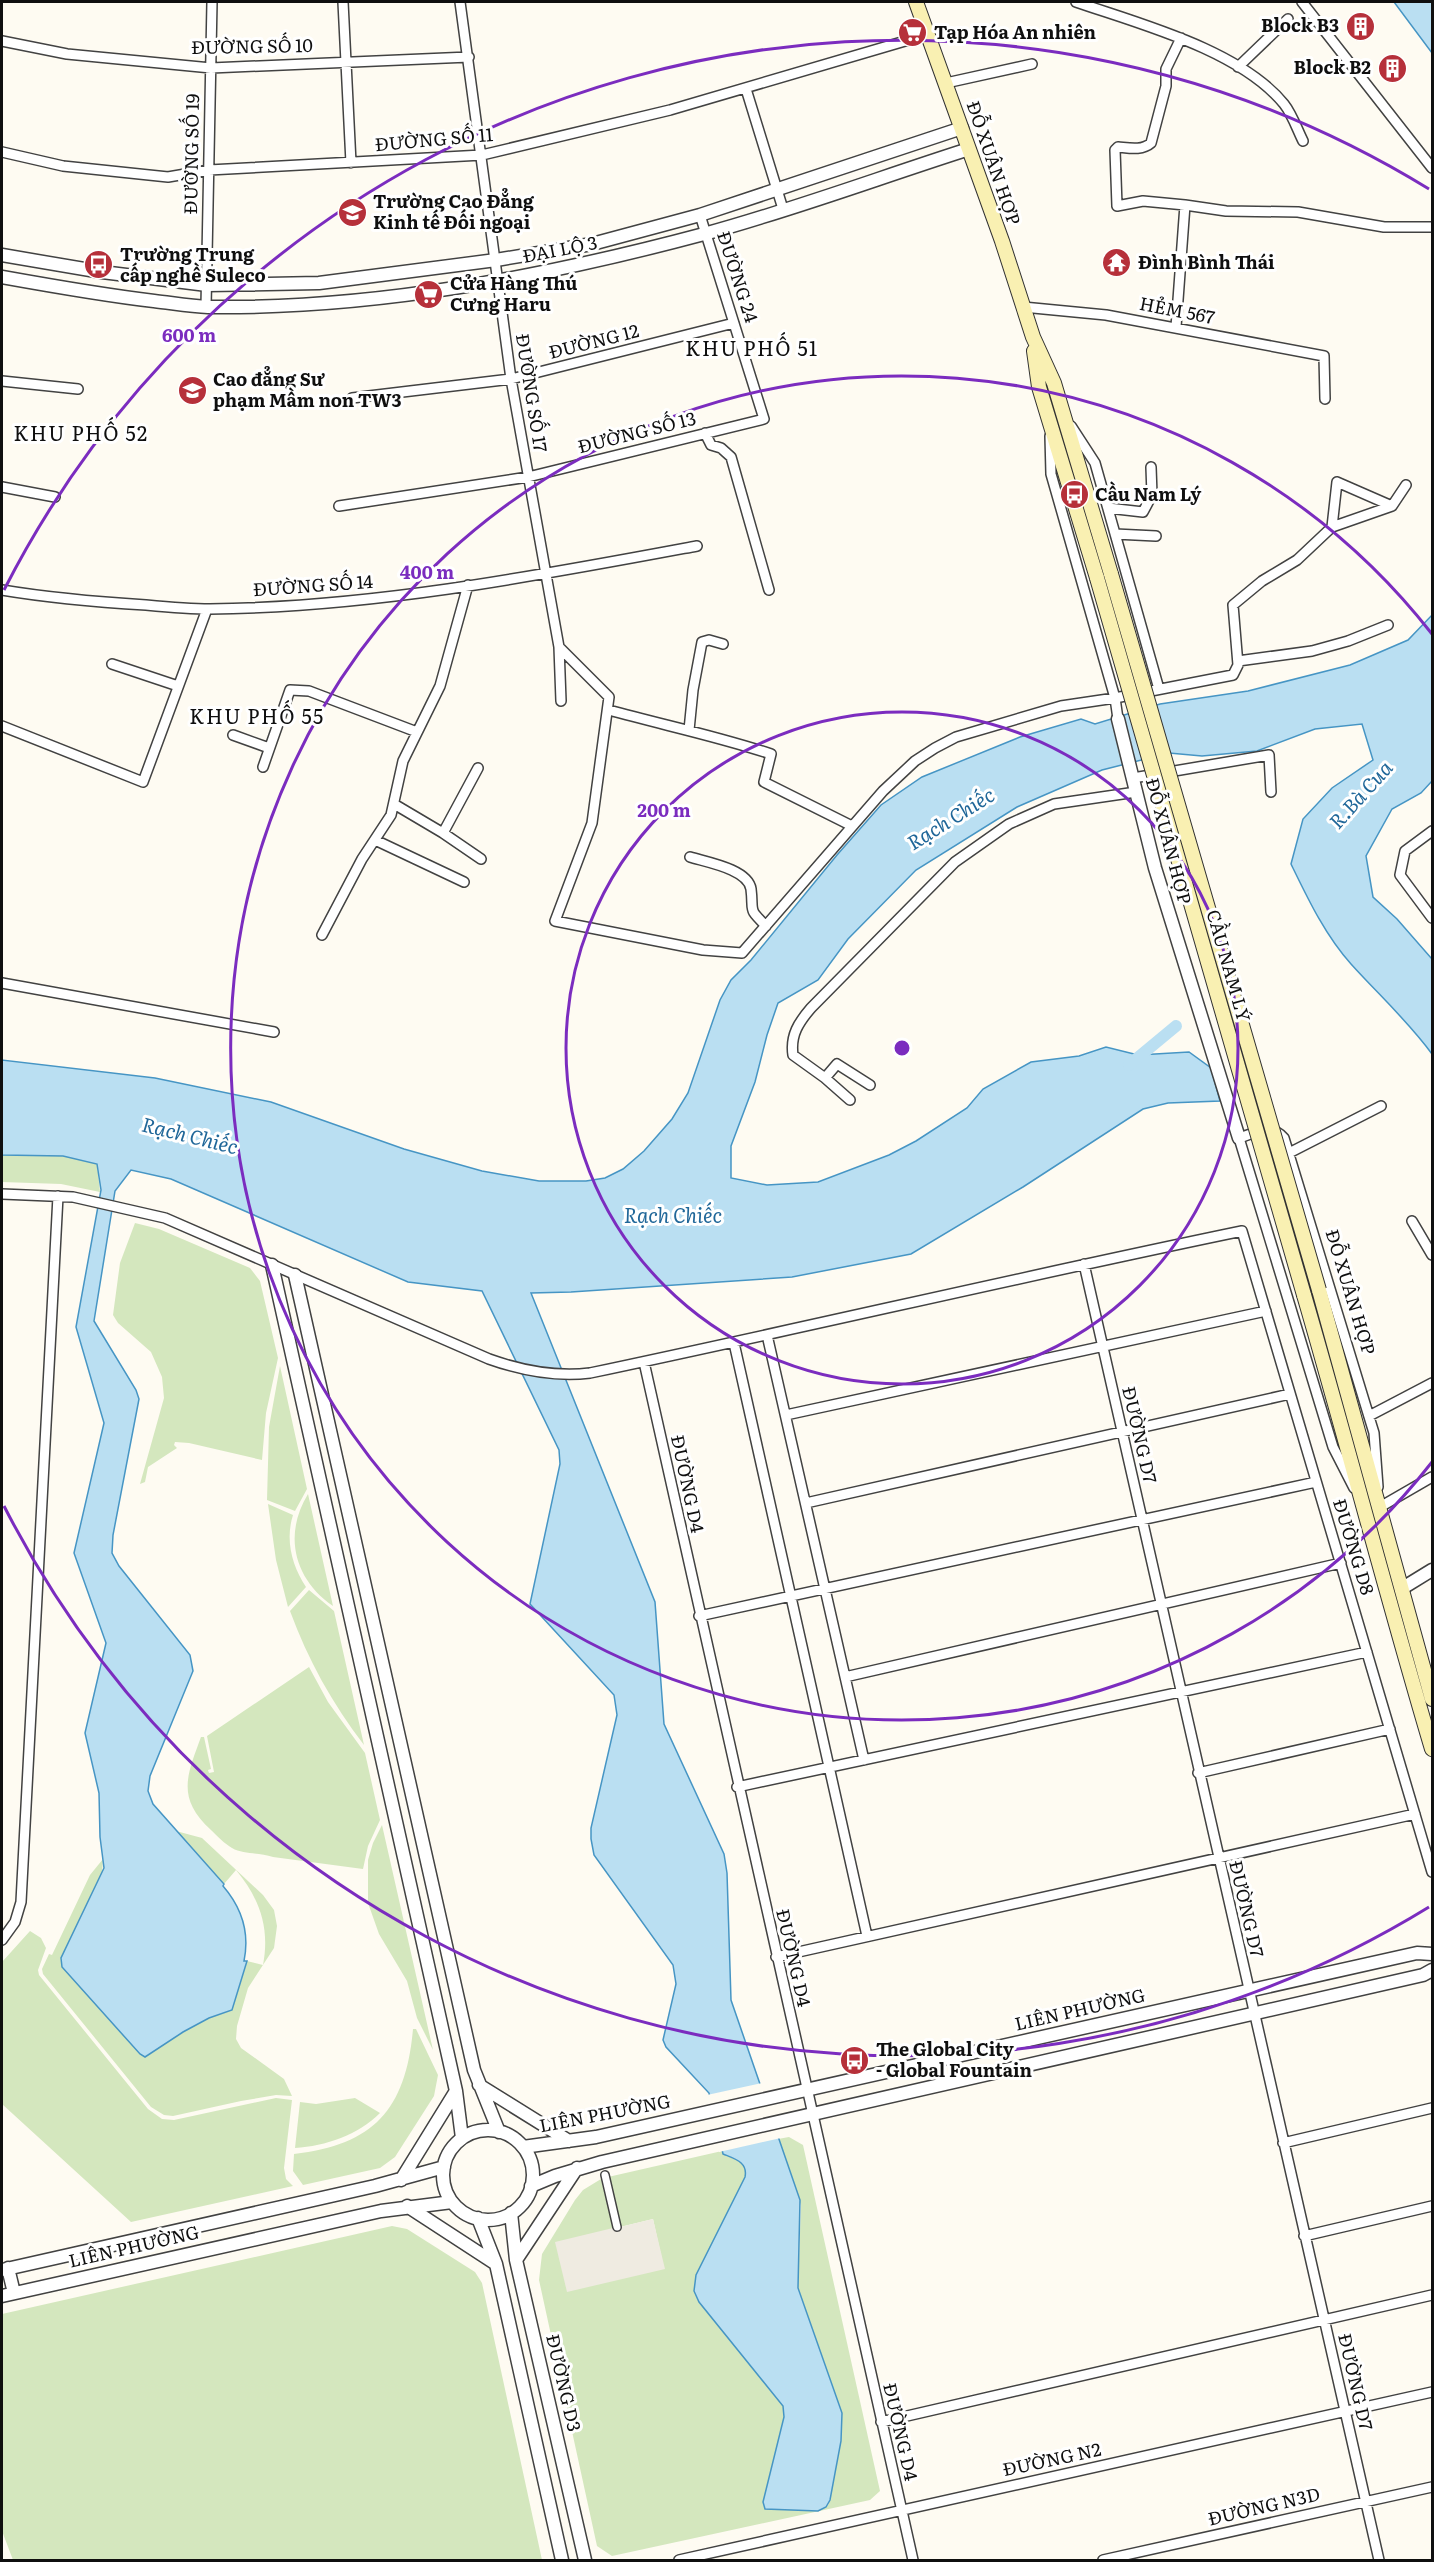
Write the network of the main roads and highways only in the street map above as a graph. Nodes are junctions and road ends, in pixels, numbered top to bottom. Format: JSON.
{"nodes":[{"id":1,"x":916,"y":2,"type":"edge"},
{"id":2,"x":1033,"y":337,"type":"junction"},
{"id":3,"x":1111,"y":574,"type":"joint"},
{"id":4,"x":1097,"y":578,"type":"joint"},
{"id":5,"x":1319,"y":1290,"type":"joint"},
{"id":6,"x":1305,"y":1295,"type":"joint"},
{"id":7,"x":1401,"y":1589,"type":"junction"},
{"id":8,"x":1386,"y":1594,"type":"junction"},
{"id":9,"x":1432,"y":1699,"type":"edge"},
{"id":10,"x":1432,"y":1749,"type":"edge"}],
"edges":[{"from":1,"to":2,"type":"main road","name":"ĐỖ XUÂN HỢP"},
{"from":2,"to":3,"type":"main road","name":"ĐỖ XUÂN HỢP"},
{"from":2,"to":4,"type":"main road","name":"ĐỖ XUÂN HỢP"},
{"from":3,"to":5,"type":"main road","name":"CẦU NAM LÝ","bridge":true},
{"from":4,"to":6,"type":"main road","name":"CẦU NAM LÝ","bridge":true},
{"from":5,"to":7,"type":"main road","name":"ĐỖ XUÂN HỢP"},
{"from":6,"to":8,"type":"main road","name":"ĐỖ XUÂN HỢP"},
{"from":7,"to":8,"type":"main road"},
{"from":7,"to":9,"type":"main road","name":"ĐỖ XUÂN HỢP"},
{"from":8,"to":10,"type":"main road","name":"ĐỖ XUÂN HỢP"}]}
